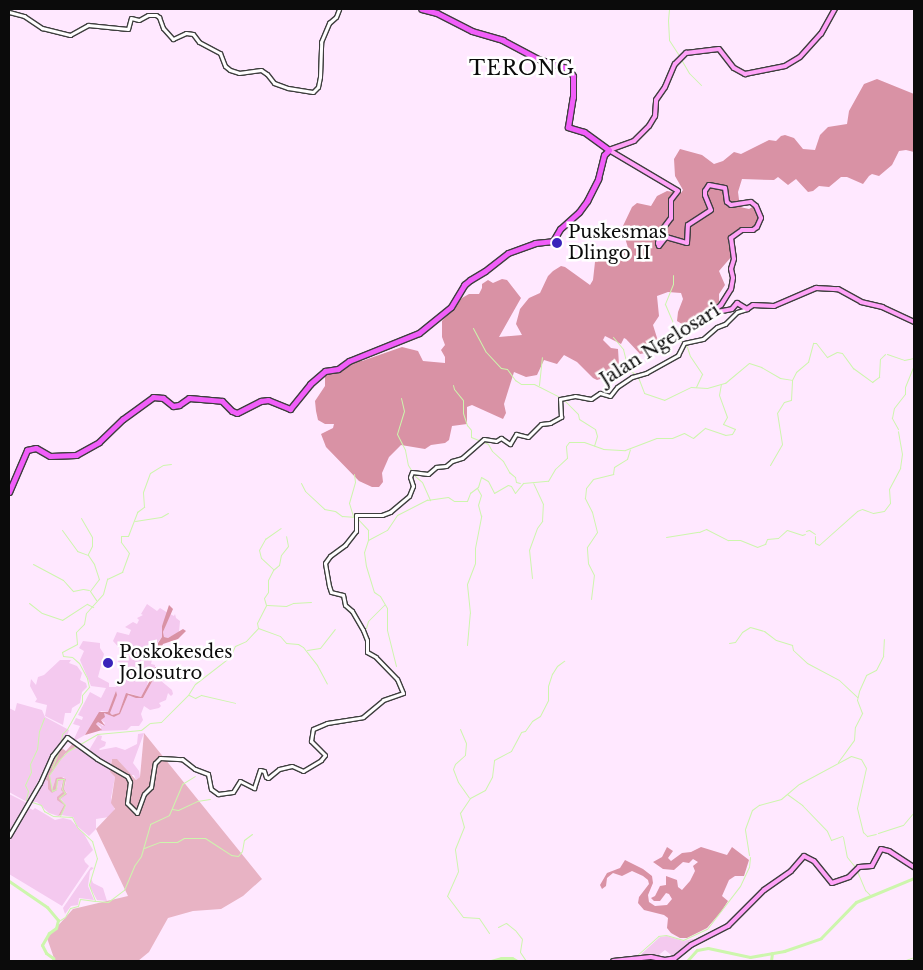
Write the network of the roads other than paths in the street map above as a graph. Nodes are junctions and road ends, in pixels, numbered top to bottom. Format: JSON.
{"nodes":[{"id":1,"x":339,"y":9,"type":"edge"},
{"id":2,"x":421,"y":9,"type":"edge"},
{"id":3,"x":835,"y":9,"type":"edge"},
{"id":4,"x":9,"y":12,"type":"edge"},
{"id":5,"x":607,"y":149,"type":"junction"},
{"id":6,"x":747,"y":309,"type":"junction"},
{"id":7,"x":914,"y":322,"type":"edge"},
{"id":8,"x":9,"y":492,"type":"edge"},
{"id":9,"x":9,"y":836,"type":"edge"},
{"id":10,"x":914,"y":866,"type":"edge"},
{"id":11,"x":613,"y":961,"type":"edge"}],
"edges":[{"from":1,"to":4,"type":"street"},
{"from":2,"to":5,"type":"main road"},
{"from":3,"to":5,"type":"main road"},
{"from":5,"to":6,"type":"main road"},
{"from":5,"to":8,"type":"main road"},
{"from":6,"to":7,"type":"main road"},
{"from":6,"to":9,"type":"street","name":"Jalan Ngelosari"},
{"from":10,"to":11,"type":"main road"}]}
